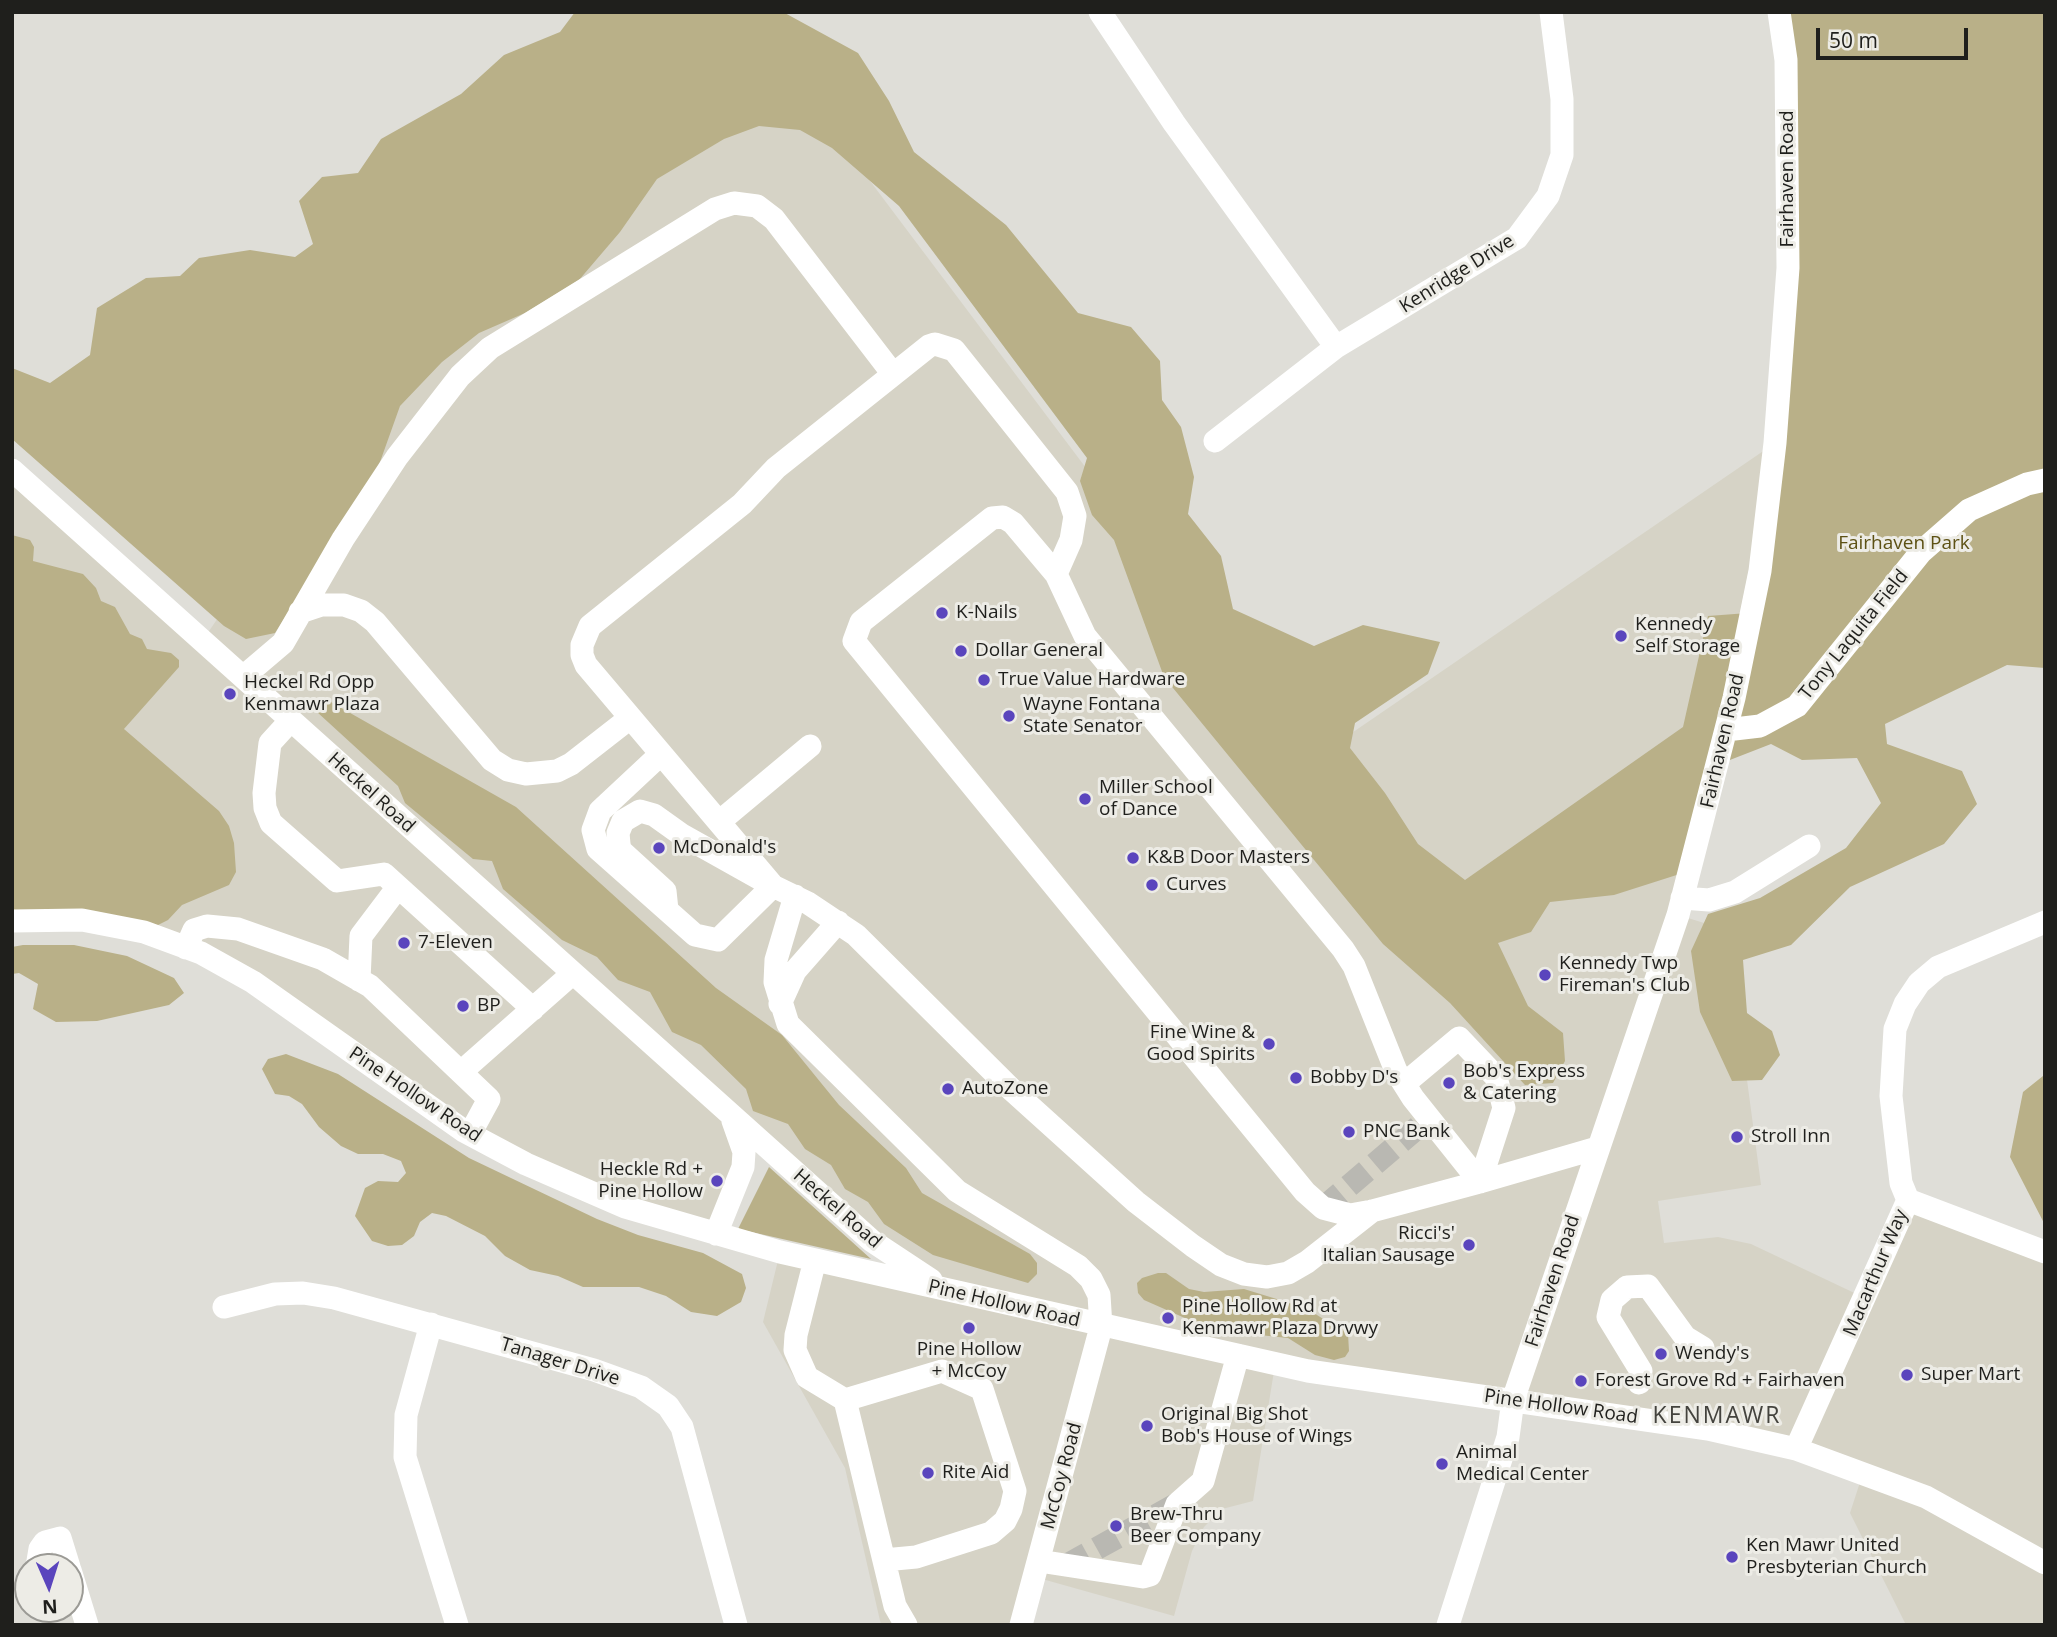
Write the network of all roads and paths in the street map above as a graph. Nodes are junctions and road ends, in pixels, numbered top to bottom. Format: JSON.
{"nodes":[{"id":1,"x":1100,"y":12,"type":"edge"},
{"id":2,"x":1551,"y":12,"type":"edge"},
{"id":3,"x":1779,"y":12,"type":"edge"},
{"id":4,"x":1336,"y":347,"type":"junction"},
{"id":5,"x":893,"y":374,"type":"junction"},
{"id":6,"x":1215,"y":441,"type":"dead end"},
{"id":7,"x":12,"y":470,"type":"edge"},
{"id":8,"x":2045,"y":480,"type":"edge"},
{"id":9,"x":1056,"y":574,"type":"junction"},
{"id":10,"x":300,"y":612,"type":"junction"},
{"id":11,"x":243,"y":677,"type":"junction"},
{"id":12,"x":630,"y":718,"type":"junction"},
{"id":13,"x":291,"y":720,"type":"junction"},
{"id":14,"x":1726,"y":730,"type":"junction"},
{"id":15,"x":810,"y":746,"type":"dead end"},
{"id":16,"x":661,"y":754,"type":"junction"},
{"id":17,"x":719,"y":822,"type":"junction"},
{"id":18,"x":1810,"y":846,"type":"dead end"},
{"id":19,"x":773,"y":886,"type":"junction"},
{"id":20,"x":398,"y":887,"type":"junction"},
{"id":21,"x":795,"y":896,"type":"junction"},
{"id":22,"x":1682,"y":898,"type":"junction"},
{"id":23,"x":667,"y":910,"type":"junction"},
{"id":24,"x":12,"y":921,"type":"edge"},
{"id":25,"x":838,"y":922,"type":"junction"},
{"id":26,"x":2045,"y":922,"type":"edge"},
{"id":27,"x":186,"y":948,"type":"junction"},
{"id":28,"x":572,"y":974,"type":"junction"},
{"id":29,"x":359,"y":980,"type":"junction"},
{"id":30,"x":780,"y":1004,"type":"junction"},
{"id":31,"x":533,"y":1009,"type":"junction"},
{"id":32,"x":461,"y":1072,"type":"junction"},
{"id":33,"x":1404,"y":1084,"type":"junction"},
{"id":34,"x":730,"y":1115,"type":"junction"},
{"id":35,"x":470,"y":1134,"type":"junction"},
{"id":36,"x":1597,"y":1147,"type":"junction"},
{"id":37,"x":1480,"y":1182,"type":"junction"},
{"id":38,"x":1908,"y":1200,"type":"junction"},
{"id":39,"x":1372,"y":1211,"type":"junction"},
{"id":40,"x":716,"y":1234,"type":"junction"},
{"id":41,"x":2045,"y":1252,"type":"edge"},
{"id":42,"x":815,"y":1260,"type":"junction"},
{"id":43,"x":953,"y":1292,"type":"junction"},
{"id":44,"x":224,"y":1307,"type":"dead end"},
{"id":45,"x":431,"y":1324,"type":"junction"},
{"id":46,"x":1101,"y":1326,"type":"junction"},
{"id":47,"x":1703,"y":1348,"type":"dead end"},
{"id":48,"x":1238,"y":1355,"type":"junction"},
{"id":49,"x":1639,"y":1383,"type":"dead end"},
{"id":50,"x":845,"y":1400,"type":"junction"},
{"id":51,"x":1513,"y":1401,"type":"junction"},
{"id":52,"x":1796,"y":1449,"type":"junction"},
{"id":53,"x":39,"y":1553,"type":"edge"},
{"id":54,"x":64,"y":1553,"type":"edge"},
{"id":55,"x":893,"y":1559,"type":"junction"},
{"id":56,"x":1039,"y":1561,"type":"junction"},
{"id":57,"x":2045,"y":1563,"type":"edge"},
{"id":58,"x":457,"y":1625,"type":"edge"},
{"id":59,"x":736,"y":1625,"type":"edge"},
{"id":60,"x":906,"y":1625,"type":"edge"},
{"id":61,"x":1021,"y":1625,"type":"edge"},
{"id":62,"x":1448,"y":1625,"type":"edge"}],
"edges":[{"from":1,"to":4,"type":"street"},
{"from":2,"to":4,"type":"street","name":"Kenridge Drive"},
{"from":3,"to":14,"type":"street","name":"Fairhaven Road"},
{"from":4,"to":6,"type":"street","name":"Kenridge Drive"},
{"from":5,"to":9,"type":"street"},
{"from":5,"to":10,"type":"street"},
{"from":5,"to":12,"type":"street"},
{"from":7,"to":11,"type":"street","name":"Heckel Road"},
{"from":8,"to":14,"type":"street","name":"Tony Laquita Field"},
{"from":9,"to":33,"type":"street"},
{"from":9,"to":39,"type":"street"},
{"from":10,"to":11,"type":"street"},
{"from":10,"to":12,"type":"street"},
{"from":11,"to":13,"type":"street","name":"Heckel Road"},
{"from":12,"to":16,"type":"street"},
{"from":13,"to":20,"type":"street"},
{"from":13,"to":28,"type":"street","name":"Heckel Road"},
{"from":14,"to":22,"type":"street","name":"Fairhaven Road"},
{"from":15,"to":17,"type":"street"},
{"from":16,"to":17,"type":"street"},
{"from":16,"to":23,"type":"street"},
{"from":17,"to":19,"type":"street"},
{"from":18,"to":22,"type":"street"},
{"from":19,"to":21,"type":"street"},
{"from":19,"to":23,"type":"street"},
{"from":19,"to":23,"type":"street"},
{"from":20,"to":29,"type":"street"},
{"from":20,"to":31,"type":"street"},
{"from":21,"to":25,"type":"street"},
{"from":21,"to":30,"type":"street"},
{"from":22,"to":36,"type":"street","name":"Fairhaven Road"},
{"from":24,"to":27,"type":"street","name":"Pine Hollow Road"},
{"from":25,"to":30,"type":"street"},
{"from":25,"to":39,"type":"street"},
{"from":26,"to":38,"type":"street","name":"Macarthur Way"},
{"from":27,"to":29,"type":"street"},
{"from":27,"to":35,"type":"street","name":"Pine Hollow Road"},
{"from":28,"to":31,"type":"street"},
{"from":28,"to":34,"type":"street","name":"Heckel Road"},
{"from":29,"to":32,"type":"street"},
{"from":30,"to":46,"type":"street"},
{"from":31,"to":32,"type":"street"},
{"from":32,"to":35,"type":"street"},
{"from":33,"to":37,"type":"street"},
{"from":33,"to":37,"type":"street"},
{"from":34,"to":40,"type":"street","name":"Heckel Road"},
{"from":34,"to":43,"type":"street","name":"Heckel Road"},
{"from":35,"to":40,"type":"street","name":"Pine Hollow Road"},
{"from":36,"to":37,"type":"street"},
{"from":36,"to":51,"type":"street","name":"Fairhaven Road"},
{"from":37,"to":39,"type":"street"},
{"from":38,"to":41,"type":"street"},
{"from":38,"to":52,"type":"street","name":"Macarthur Way"},
{"from":40,"to":42,"type":"street","name":"Pine Hollow Road"},
{"from":42,"to":43,"type":"street","name":"Pine Hollow Road"},
{"from":42,"to":50,"type":"street"},
{"from":43,"to":46,"type":"street","name":"Pine Hollow Road"},
{"from":44,"to":45,"type":"street","name":"Tanager Drive"},
{"from":45,"to":58,"type":"street"},
{"from":45,"to":59,"type":"street","name":"Tanager Drive"},
{"from":46,"to":48,"type":"street","name":"Pine Hollow Road"},
{"from":46,"to":56,"type":"street","name":"McCoy Road"},
{"from":47,"to":49,"type":"street"},
{"from":48,"to":51,"type":"street","name":"Pine Hollow Road"},
{"from":48,"to":56,"type":"street"},
{"from":50,"to":55,"type":"street"},
{"from":50,"to":55,"type":"street"},
{"from":51,"to":52,"type":"street","name":"Pine Hollow Road"},
{"from":51,"to":62,"type":"street","name":"Fairhaven Road"},
{"from":52,"to":57,"type":"street","name":"Pine Hollow Road"},
{"from":53,"to":54,"type":"street"},
{"from":55,"to":60,"type":"street"},
{"from":56,"to":61,"type":"street","name":"McCoy Road"}]}
